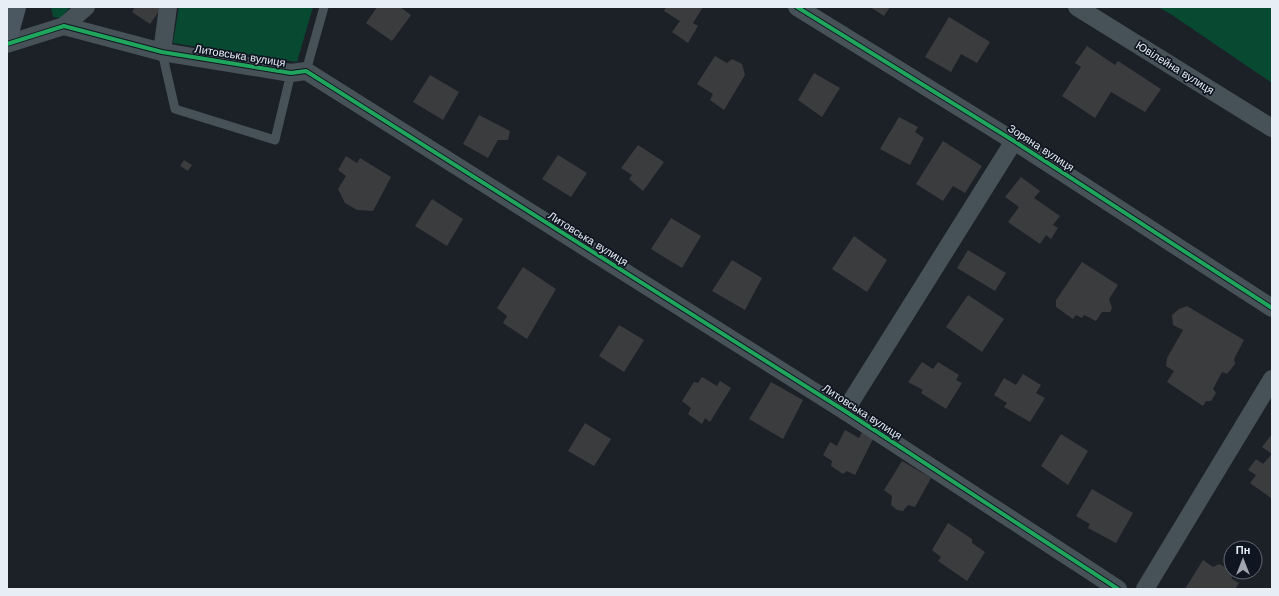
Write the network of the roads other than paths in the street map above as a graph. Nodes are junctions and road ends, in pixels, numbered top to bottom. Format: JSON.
{"nodes":[{"id":1,"x":15,"y":7,"type":"edge"},
{"id":2,"x":86,"y":7,"type":"edge"},
{"id":3,"x":168,"y":7,"type":"edge"},
{"id":4,"x":324,"y":7,"type":"edge"},
{"id":5,"x":797,"y":7,"type":"edge"},
{"id":6,"x":1077,"y":7,"type":"edge"},
{"id":7,"x":64,"y":26,"type":"junction"},
{"id":8,"x":7,"y":36,"type":"edge"},
{"id":9,"x":7,"y":44,"type":"edge"},
{"id":10,"x":162,"y":52,"type":"junction"},
{"id":11,"x":298,"y":72,"type":"junction"},
{"id":12,"x":1272,"y":128,"type":"edge"},
{"id":13,"x":1014,"y":141,"type":"junction"},
{"id":14,"x":1272,"y":308,"type":"edge"},
{"id":15,"x":1272,"y":379,"type":"edge"},
{"id":16,"x":845,"y":411,"type":"junction"},
{"id":17,"x":1118,"y":589,"type":"edge"},
{"id":18,"x":1145,"y":589,"type":"edge"}],
"edges":[{"from":1,"to":8,"type":"main road"},
{"from":2,"to":7,"type":"street"},
{"from":3,"to":10,"type":"street"},
{"from":4,"to":11,"type":"lane"},
{"from":5,"to":13,"type":"street","name":"Зоряна вулиця"},
{"from":6,"to":12,"type":"street","name":"Ювілейна вулиця"},
{"from":7,"to":9,"type":"street"},
{"from":7,"to":10,"type":"street","name":"Литовська вулиця"},
{"from":10,"to":11,"type":"street","name":"Литовська вулиця"},
{"from":10,"to":11,"type":"lane"},
{"from":11,"to":16,"type":"street","name":"Литовська вулиця"},
{"from":13,"to":14,"type":"street","name":"Зоряна вулиця"},
{"from":13,"to":16,"type":"street"},
{"from":15,"to":18,"type":"street"},
{"from":16,"to":17,"type":"street","name":"Литовська вулиця"}]}
